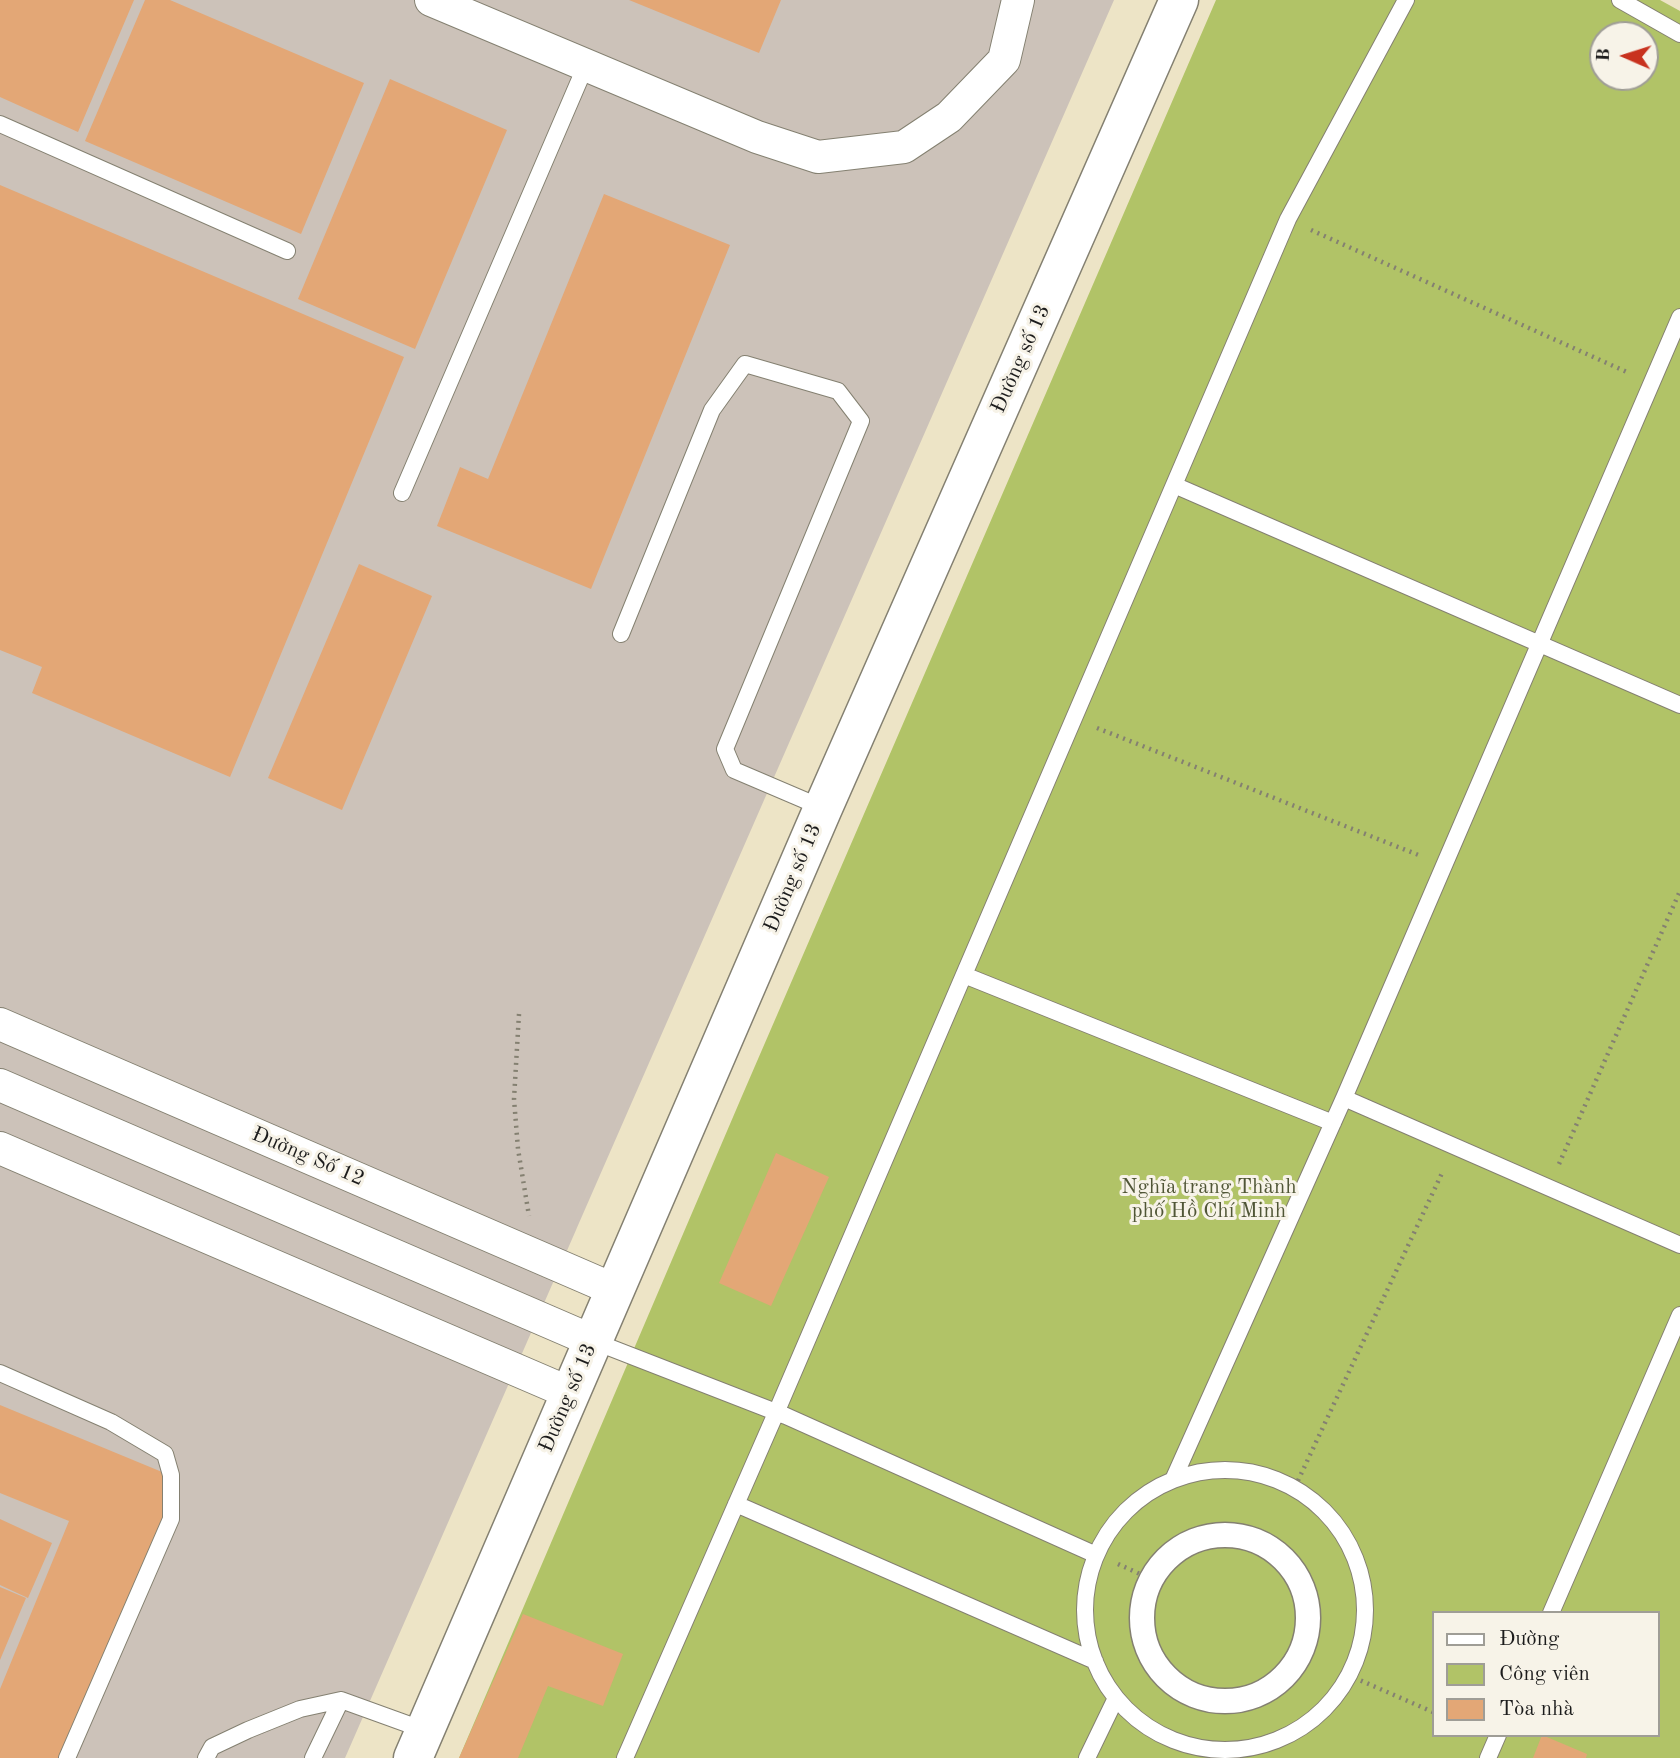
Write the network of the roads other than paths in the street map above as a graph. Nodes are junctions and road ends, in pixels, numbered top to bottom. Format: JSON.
{"nodes":[{"id":1,"x":432,"y":0,"type":"edge"},
{"id":2,"x":1018,"y":0,"type":"edge"},
{"id":3,"x":1179,"y":0,"type":"edge"},
{"id":4,"x":1406,"y":0,"type":"edge"},
{"id":5,"x":1620,"y":0,"type":"edge"},
{"id":6,"x":1680,"y":34,"type":"edge"},
{"id":7,"x":586,"y":65,"type":"junction"},
{"id":8,"x":0,"y":124,"type":"edge"},
{"id":9,"x":287,"y":251,"type":"dead end"},
{"id":10,"x":1680,"y":317,"type":"edge"},
{"id":11,"x":1174,"y":485,"type":"junction"},
{"id":12,"x":402,"y":494,"type":"dead end"},
{"id":13,"x":621,"y":634,"type":"dead end"},
{"id":14,"x":1539,"y":644,"type":"junction"},
{"id":15,"x":1680,"y":705,"type":"edge"},
{"id":16,"x":824,"y":808,"type":"junction"},
{"id":17,"x":964,"y":975,"type":"junction"},
{"id":18,"x":0,"y":1024,"type":"edge"},
{"id":19,"x":0,"y":1085,"type":"edge"},
{"id":20,"x":1344,"y":1098,"type":"junction"},
{"id":21,"x":1333,"y":1123,"type":"junction"},
{"id":22,"x":0,"y":1148,"type":"edge"},
{"id":23,"x":1680,"y":1245,"type":"edge"},
{"id":24,"x":615,"y":1290,"type":"junction"},
{"id":25,"x":1680,"y":1315,"type":"edge"},
{"id":26,"x":593,"y":1341,"type":"junction"},
{"id":27,"x":0,"y":1373,"type":"edge"},
{"id":28,"x":570,"y":1393,"type":"junction"},
{"id":29,"x":776,"y":1413,"type":"junction"},
{"id":30,"x":1173,"y":1480,"type":"junction"},
{"id":31,"x":736,"y":1504,"type":"junction"},
{"id":32,"x":1094,"y":1554,"type":"junction"},
{"id":33,"x":1151,"y":1579,"type":"joint"},
{"id":34,"x":1552,"y":1611,"type":"edge"},
{"id":35,"x":1095,"y":1661,"type":"junction"},
{"id":36,"x":1116,"y":1698,"type":"junction"},
{"id":37,"x":341,"y":1700,"type":"junction"},
{"id":38,"x":1497,"y":1737,"type":"edge"},
{"id":39,"x":418,"y":1744,"type":"edge"},
{"id":40,"x":67,"y":1758,"type":"edge"},
{"id":41,"x":206,"y":1758,"type":"edge"},
{"id":42,"x":313,"y":1758,"type":"edge"},
{"id":43,"x":625,"y":1758,"type":"edge"},
{"id":44,"x":1087,"y":1758,"type":"edge"},
{"id":45,"x":1488,"y":1758,"type":"edge"}],
"edges":[{"from":1,"to":7,"type":"street"},
{"from":2,"to":7,"type":"street"},
{"from":3,"to":16,"type":"street","name":"Đường số 13"},
{"from":4,"to":11,"type":"lane"},
{"from":5,"to":6,"type":"lane"},
{"from":7,"to":12,"type":"lane"},
{"from":8,"to":9,"type":"lane"},
{"from":10,"to":14,"type":"lane"},
{"from":11,"to":14,"type":"lane"},
{"from":11,"to":17,"type":"lane"},
{"from":13,"to":16,"type":"lane"},
{"from":14,"to":15,"type":"lane"},
{"from":14,"to":20,"type":"lane"},
{"from":16,"to":24,"type":"street","name":"Đường số 13"},
{"from":17,"to":21,"type":"lane"},
{"from":17,"to":29,"type":"lane"},
{"from":18,"to":24,"type":"street","name":"Đường Số 12"},
{"from":19,"to":26,"type":"street"},
{"from":20,"to":21,"type":"lane"},
{"from":20,"to":23,"type":"lane"},
{"from":21,"to":30,"type":"lane"},
{"from":22,"to":28,"type":"street"},
{"from":24,"to":26,"type":"street","name":"Đường số 13"},
{"from":25,"to":34,"type":"lane"},
{"from":26,"to":28,"type":"street","name":"Đường số 13"},
{"from":26,"to":29,"type":"lane"},
{"from":27,"to":40,"type":"lane"},
{"from":28,"to":39,"type":"street","name":"Đường số 13"},
{"from":29,"to":31,"type":"lane"},
{"from":29,"to":32,"type":"lane"},
{"from":30,"to":32,"type":"lane"},
{"from":30,"to":36,"type":"lane"},
{"from":31,"to":35,"type":"lane"},
{"from":31,"to":43,"type":"lane"},
{"from":32,"to":35,"type":"lane"},
{"from":33,"to":33,"type":"street"},
{"from":35,"to":36,"type":"lane"},
{"from":36,"to":44,"type":"lane"},
{"from":37,"to":39,"type":"lane"},
{"from":37,"to":41,"type":"lane"},
{"from":37,"to":42,"type":"lane"},
{"from":38,"to":45,"type":"lane"}]}
